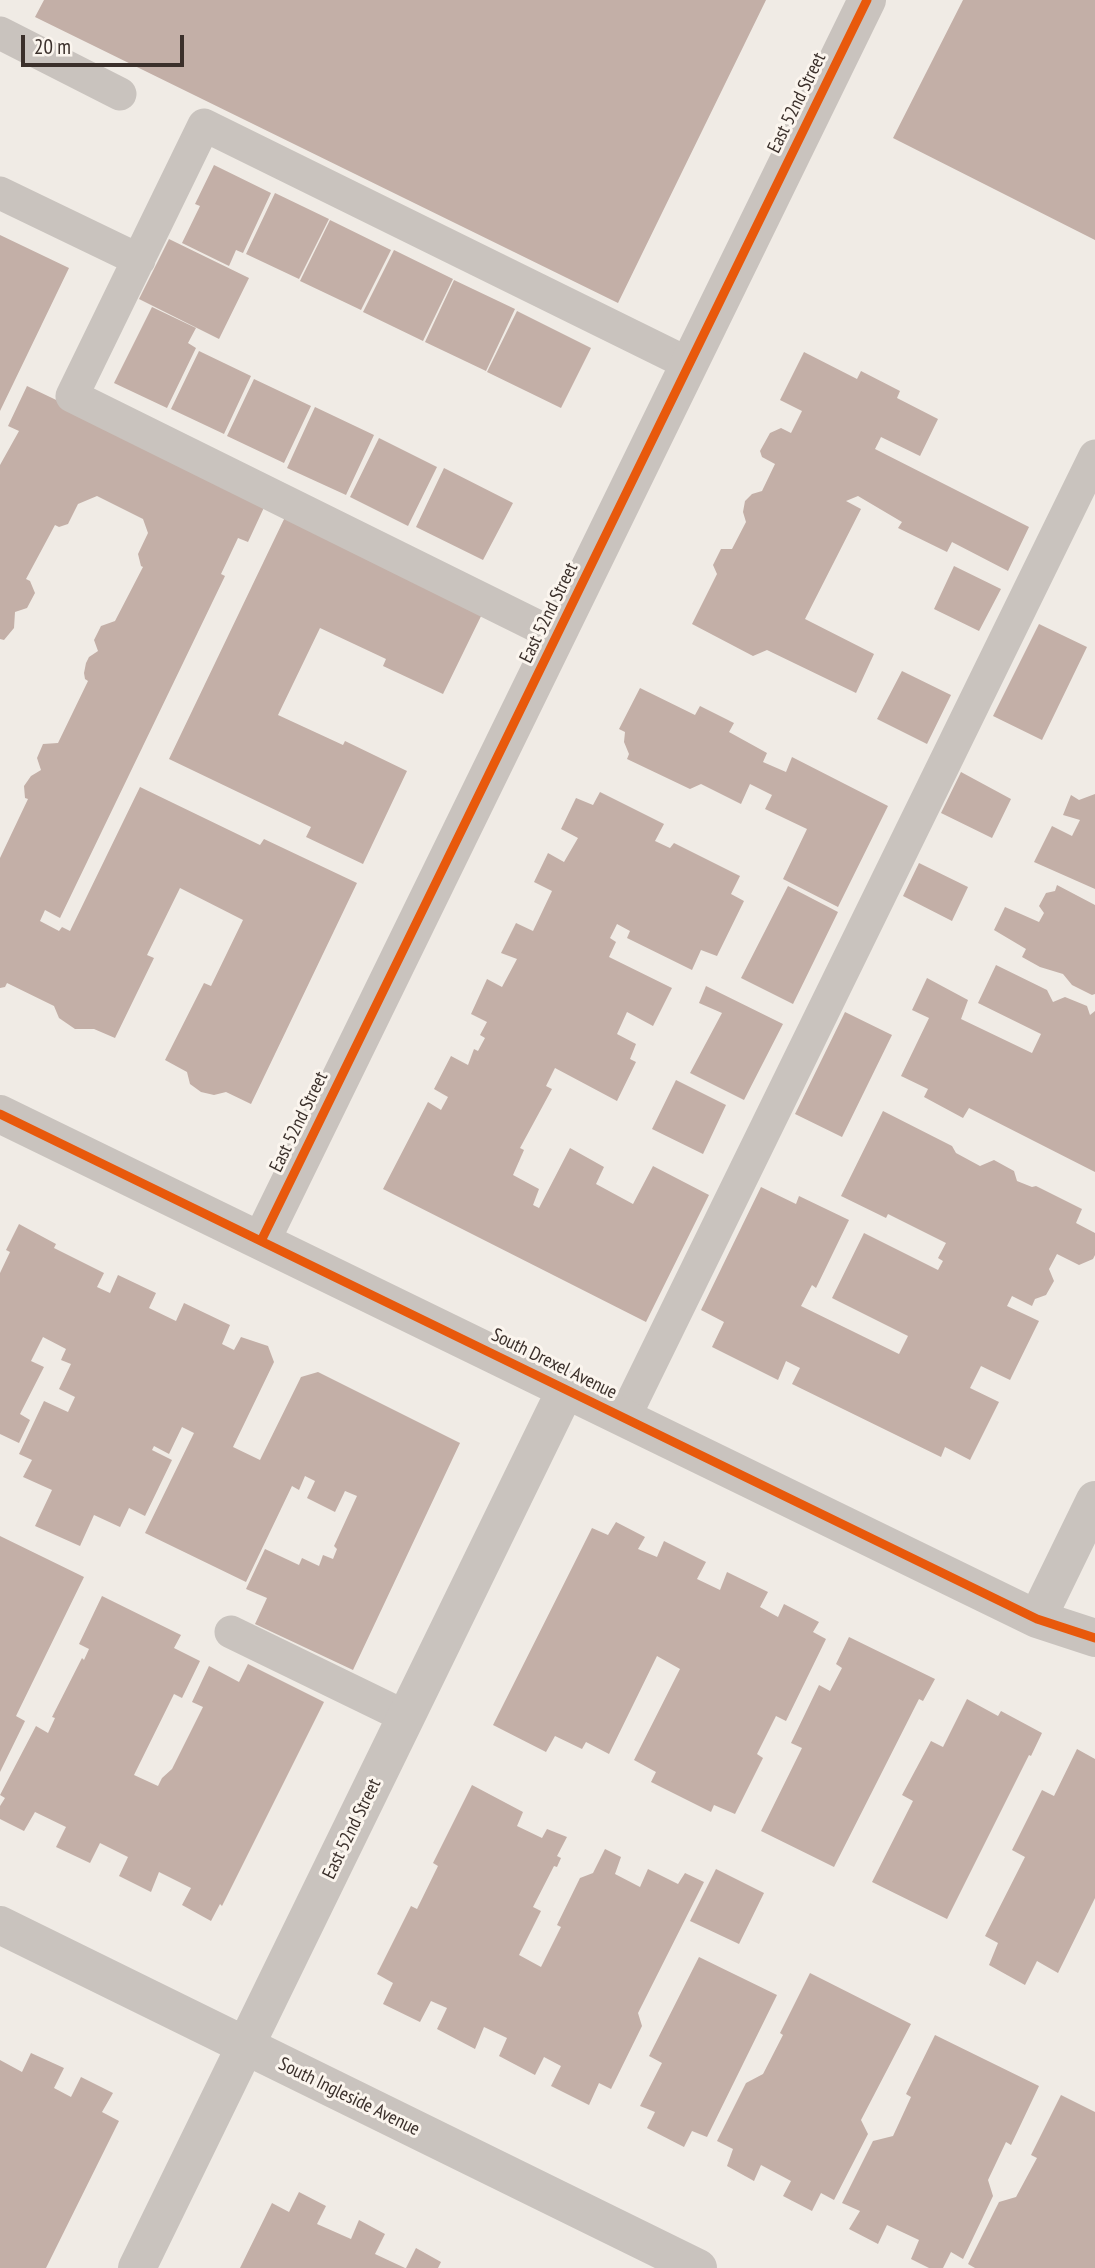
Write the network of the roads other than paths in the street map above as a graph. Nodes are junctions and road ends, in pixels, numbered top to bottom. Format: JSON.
{"nodes":[{"id":1,"x":867,"y":0,"type":"edge"},
{"id":2,"x":0,"y":33,"type":"edge"},
{"id":3,"x":120,"y":94,"type":"dead end"},
{"id":4,"x":0,"y":194,"type":"edge"},
{"id":5,"x":139,"y":260,"type":"junction"},
{"id":6,"x":689,"y":364,"type":"junction"},
{"id":7,"x":1095,"y":456,"type":"edge"},
{"id":8,"x":557,"y":636,"type":"junction"},
{"id":9,"x":0,"y":1114,"type":"edge"},
{"id":10,"x":261,"y":1241,"type":"junction"},
{"id":11,"x":566,"y":1389,"type":"junction"},
{"id":12,"x":624,"y":1418,"type":"junction"},
{"id":13,"x":1095,"y":1500,"type":"edge"},
{"id":14,"x":1037,"y":1619,"type":"junction"},
{"id":15,"x":231,"y":1632,"type":"dead end"},
{"id":16,"x":1095,"y":1638,"type":"edge"},
{"id":17,"x":1095,"y":1663,"type":"edge"},
{"id":18,"x":406,"y":1717,"type":"junction"},
{"id":19,"x":0,"y":1925,"type":"edge"},
{"id":20,"x":247,"y":2046,"type":"junction"},
{"id":21,"x":137,"y":2268,"type":"edge"},
{"id":22,"x":698,"y":2268,"type":"edge"}],
"edges":[{"from":1,"to":6,"type":"street","name":"East 52nd Street"},
{"from":2,"to":3,"type":"lane"},
{"from":4,"to":5,"type":"lane"},
{"from":5,"to":6,"type":"lane"},
{"from":5,"to":8,"type":"lane"},
{"from":6,"to":8,"type":"street","name":"East 52nd Street"},
{"from":7,"to":12,"type":"lane"},
{"from":8,"to":10,"type":"street","name":"East 52nd Street"},
{"from":9,"to":10,"type":"street","name":"South Drexel Avenue"},
{"from":10,"to":11,"type":"street","name":"South Drexel Avenue"},
{"from":11,"to":12,"type":"street","name":"South Drexel Avenue"},
{"from":11,"to":18,"type":"street","name":"East 52nd Street"},
{"from":12,"to":14,"type":"street","name":"South Drexel Avenue"},
{"from":13,"to":14,"type":"street"},
{"from":14,"to":16,"type":"street","name":"South Drexel Avenue"},
{"from":14,"to":17,"type":"street","name":"South Drexel Avenue"},
{"from":15,"to":18,"type":"lane"},
{"from":18,"to":20,"type":"street","name":"East 52nd Street"},
{"from":19,"to":20,"type":"street","name":"South Ingleside Avenue"},
{"from":20,"to":21,"type":"street","name":"East 52nd Street"},
{"from":20,"to":22,"type":"street","name":"South Ingleside Avenue"}]}
